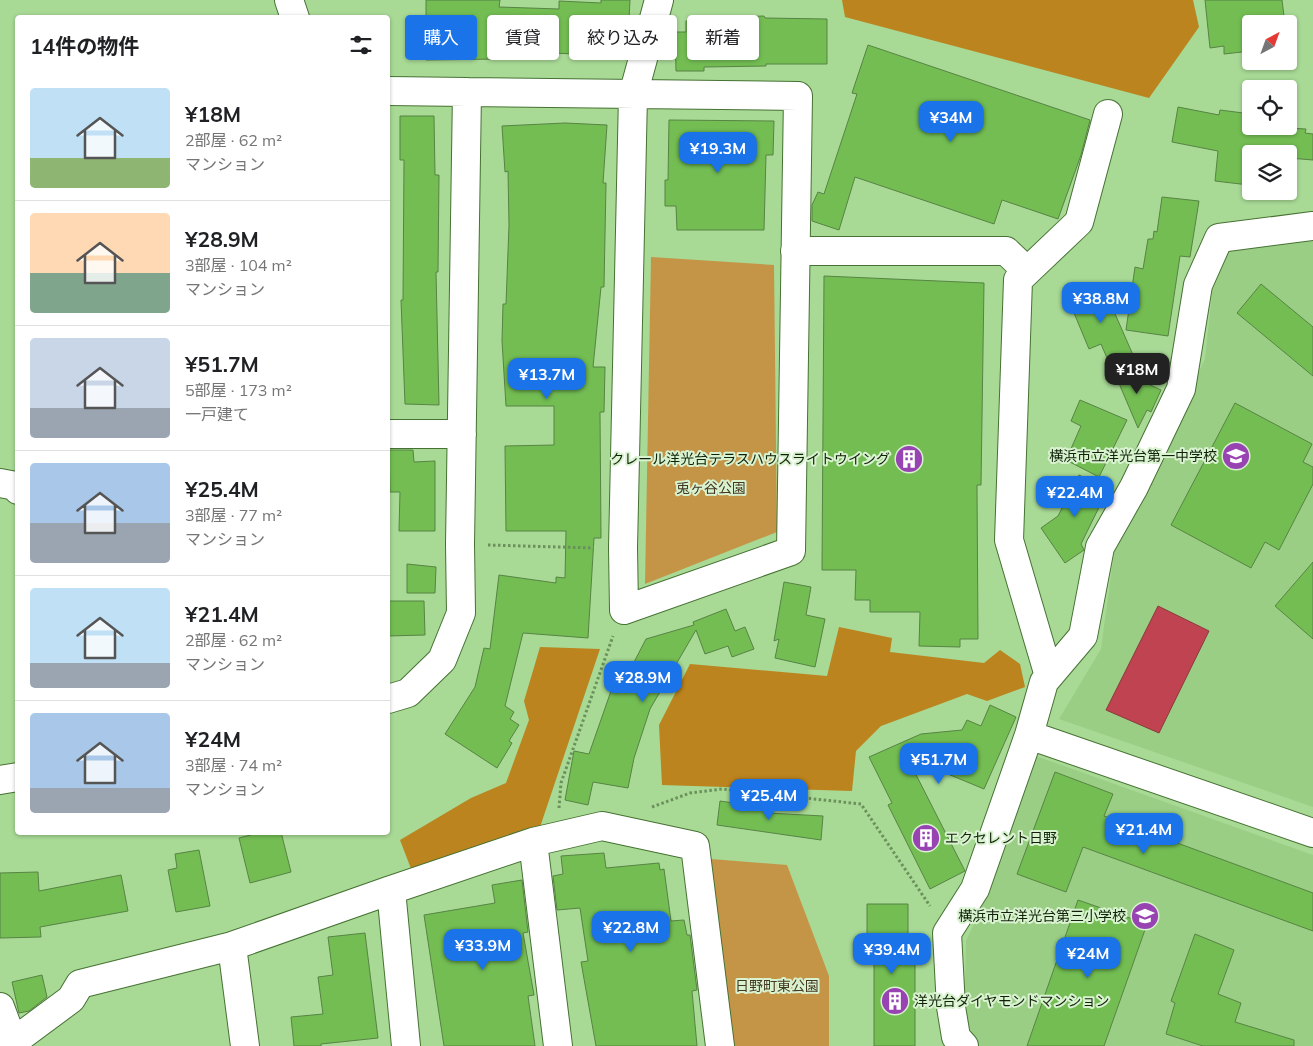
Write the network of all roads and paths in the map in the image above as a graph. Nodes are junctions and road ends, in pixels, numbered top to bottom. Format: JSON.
{"nodes":[{"id":1,"x":289,"y":0,"type":"edge"},
{"id":2,"x":659,"y":0,"type":"edge"},
{"id":3,"x":295,"y":15,"type":"edge"},
{"id":4,"x":390,"y":91,"type":"edge"},
{"id":5,"x":468,"y":92,"type":"junction"},
{"id":6,"x":633,"y":95,"type":"junction"},
{"id":7,"x":1108,"y":114,"type":"dead end"},
{"id":8,"x":1313,"y":226,"type":"edge"},
{"id":9,"x":796,"y":251,"type":"junction"},
{"id":10,"x":1027,"y":271,"type":"junction"},
{"id":11,"x":390,"y":434,"type":"edge"},
{"id":12,"x":462,"y":434,"type":"junction"},
{"id":13,"x":0,"y":483,"type":"edge"},
{"id":14,"x":15,"y":486,"type":"edge"},
{"id":15,"x":460,"y":544,"type":"junction"},
{"id":16,"x":622,"y":548,"type":"junction"},
{"id":17,"x":624,"y":610,"type":"junction"},
{"id":18,"x":1050,"y":676,"type":"junction"},
{"id":19,"x":390,"y":698,"type":"edge"},
{"id":20,"x":1029,"y":735,"type":"junction"},
{"id":21,"x":15,"y":778,"type":"edge"},
{"id":22,"x":0,"y":780,"type":"edge"},
{"id":23,"x":646,"y":809,"type":"dead end"},
{"id":24,"x":1313,"y":832,"type":"edge"},
{"id":25,"x":544,"y":839,"type":"junction"},
{"id":26,"x":391,"y":890,"type":"junction"},
{"id":27,"x":947,"y":933,"type":"junction"},
{"id":28,"x":232,"y":946,"type":"junction"},
{"id":29,"x":0,"y":1007,"type":"edge"},
{"id":30,"x":245,"y":1046,"type":"edge"},
{"id":31,"x":406,"y":1046,"type":"edge"},
{"id":32,"x":558,"y":1046,"type":"edge"},
{"id":33,"x":720,"y":1046,"type":"edge"},
{"id":34,"x":964,"y":1046,"type":"edge"}],
"edges":[{"from":1,"to":3,"type":"street"},
{"from":2,"to":6,"type":"street"},
{"from":4,"to":5,"type":"street"},
{"from":5,"to":6,"type":"street"},
{"from":5,"to":12,"type":"street"},
{"from":6,"to":9,"type":"street"},
{"from":6,"to":16,"type":"street"},
{"from":7,"to":10,"type":"street"},
{"from":8,"to":18,"type":"street"},
{"from":9,"to":10,"type":"street"},
{"from":9,"to":17,"type":"street"},
{"from":10,"to":18,"type":"street"},
{"from":11,"to":12,"type":"street"},
{"from":12,"to":15,"type":"street"},
{"from":13,"to":14,"type":"street"},
{"from":15,"to":16,"type":"path"},
{"from":15,"to":19,"type":"street"},
{"from":16,"to":17,"type":"street"},
{"from":17,"to":25,"type":"path"},
{"from":18,"to":20,"type":"street"},
{"from":20,"to":24,"type":"street"},
{"from":20,"to":27,"type":"street"},
{"from":21,"to":22,"type":"street"},
{"from":23,"to":27,"type":"path"},
{"from":25,"to":26,"type":"street"},
{"from":25,"to":32,"type":"street"},
{"from":25,"to":33,"type":"street"},
{"from":26,"to":28,"type":"street"},
{"from":26,"to":31,"type":"street"},
{"from":27,"to":34,"type":"street"},
{"from":28,"to":29,"type":"street"},
{"from":28,"to":30,"type":"street"}]}
